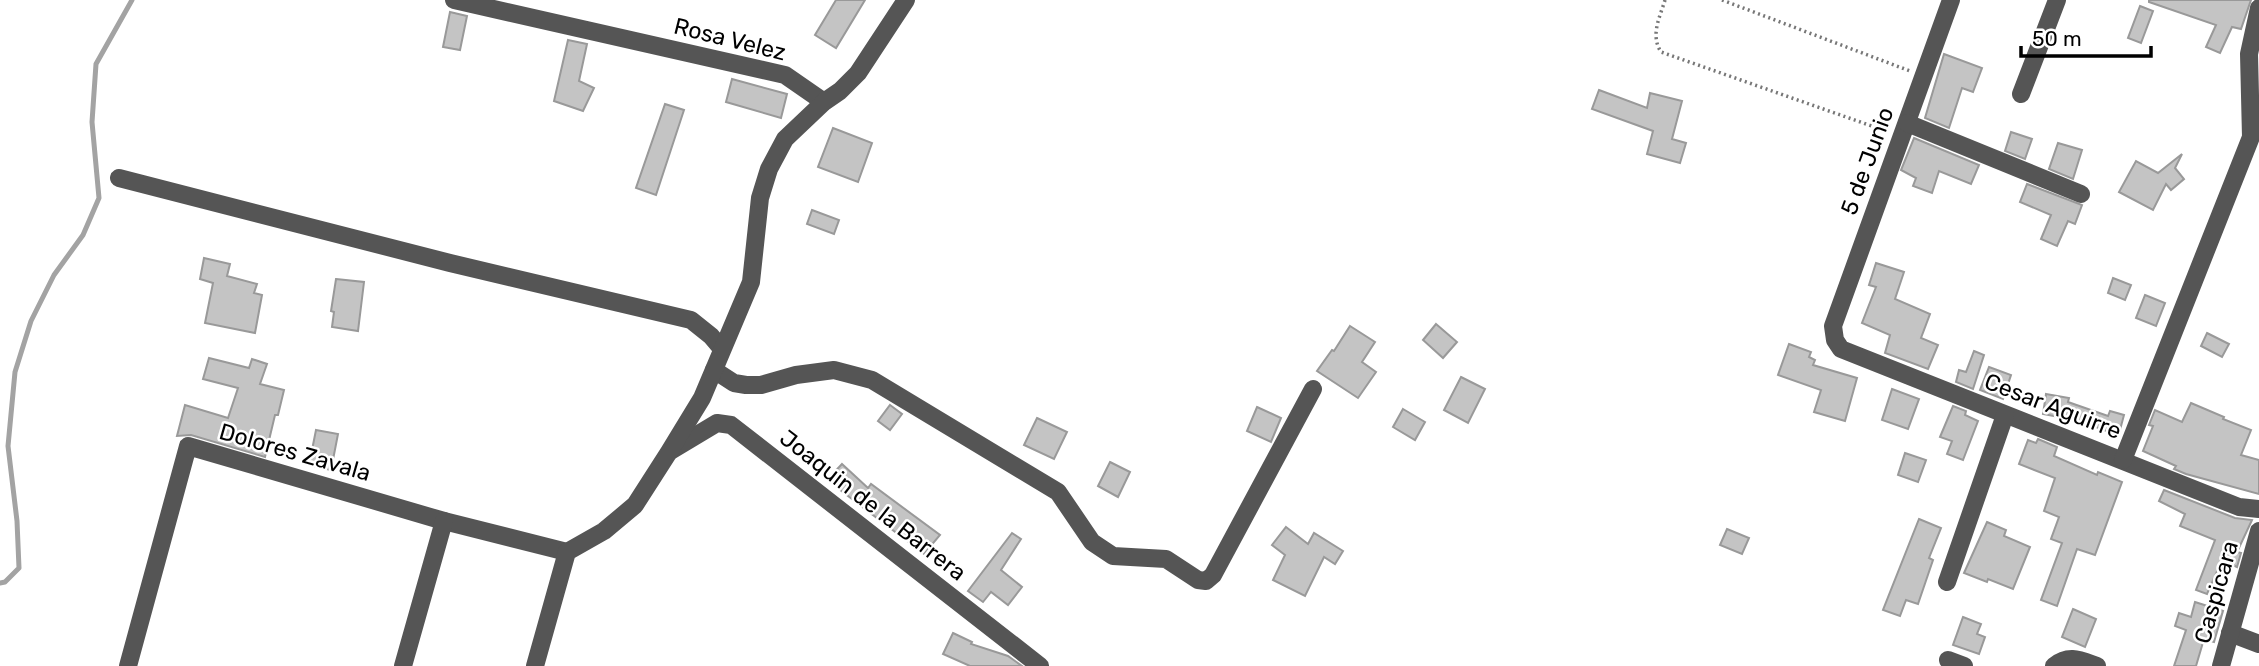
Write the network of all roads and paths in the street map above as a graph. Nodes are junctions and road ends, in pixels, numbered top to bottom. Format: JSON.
{"nodes":[{"id":1,"x":454,"y":0,"type":"edge"},
{"id":2,"x":906,"y":0,"type":"edge"},
{"id":3,"x":1665,"y":0,"type":"edge"},
{"id":4,"x":1722,"y":0,"type":"edge"},
{"id":5,"x":1951,"y":0,"type":"edge"},
{"id":6,"x":2057,"y":0,"type":"edge"},
{"id":7,"x":2259,"y":8,"type":"edge"},
{"id":8,"x":1923,"y":76,"type":"junction"},
{"id":9,"x":2021,"y":94,"type":"dead end"},
{"id":10,"x":824,"y":102,"type":"junction"},
{"id":11,"x":1904,"y":130,"type":"junction"},
{"id":12,"x":119,"y":177,"type":"dead end"},
{"id":13,"x":2081,"y":194,"type":"dead end"},
{"id":14,"x":1835,"y":340,"type":"joint"},
{"id":15,"x":722,"y":349,"type":"junction"},
{"id":16,"x":714,"y":370,"type":"junction"},
{"id":17,"x":1313,"y":389,"type":"dead end"},
{"id":18,"x":2005,"y":415,"type":"junction"},
{"id":19,"x":669,"y":452,"type":"junction"},
{"id":20,"x":2123,"y":460,"type":"junction"},
{"id":21,"x":2259,"y":509,"type":"edge"},
{"id":22,"x":444,"y":521,"type":"junction"},
{"id":23,"x":2259,"y":531,"type":"edge"},
{"id":24,"x":567,"y":552,"type":"junction"},
{"id":25,"x":1947,"y":582,"type":"dead end"},
{"id":26,"x":2230,"y":633,"type":"junction"},
{"id":27,"x":2259,"y":644,"type":"edge"},
{"id":28,"x":128,"y":666,"type":"edge"},
{"id":29,"x":403,"y":666,"type":"edge"},
{"id":30,"x":535,"y":666,"type":"edge"},
{"id":31,"x":1040,"y":666,"type":"edge"},
{"id":32,"x":2054,"y":666,"type":"edge"},
{"id":33,"x":2097,"y":666,"type":"edge"},
{"id":34,"x":2221,"y":666,"type":"edge"}],
"edges":[{"from":1,"to":10,"type":"street","name":"Rosa Velez"},
{"from":2,"to":10,"type":"street"},
{"from":3,"to":11,"type":"path"},
{"from":4,"to":8,"type":"path"},
{"from":5,"to":8,"type":"street","name":"5 de Junio"},
{"from":6,"to":9,"type":"street"},
{"from":7,"to":20,"type":"street"},
{"from":8,"to":11,"type":"street","name":"5 de Junio"},
{"from":10,"to":15,"type":"street"},
{"from":11,"to":13,"type":"street"},
{"from":11,"to":14,"type":"street","name":"5 de Junio"},
{"from":12,"to":15,"type":"street"},
{"from":14,"to":18,"type":"street","name":"Cesar Aguirre"},
{"from":15,"to":16,"type":"street"},
{"from":16,"to":17,"type":"street"},
{"from":16,"to":19,"type":"street"},
{"from":18,"to":20,"type":"street","name":"Cesar Aguirre"},
{"from":18,"to":25,"type":"street"},
{"from":19,"to":24,"type":"street"},
{"from":19,"to":31,"type":"street","name":"Joaquin de la Barrera"},
{"from":20,"to":21,"type":"street","name":"Cesar Aguirre"},
{"from":22,"to":24,"type":"street","name":"Dolores Zavala"},
{"from":22,"to":28,"type":"street","name":"Dolores Zavala"},
{"from":22,"to":29,"type":"street"},
{"from":23,"to":26,"type":"street","name":"Caspicara"},
{"from":24,"to":30,"type":"street"},
{"from":26,"to":27,"type":"street"},
{"from":26,"to":34,"type":"street","name":"Caspicara"},
{"from":32,"to":33,"type":"street"}]}
